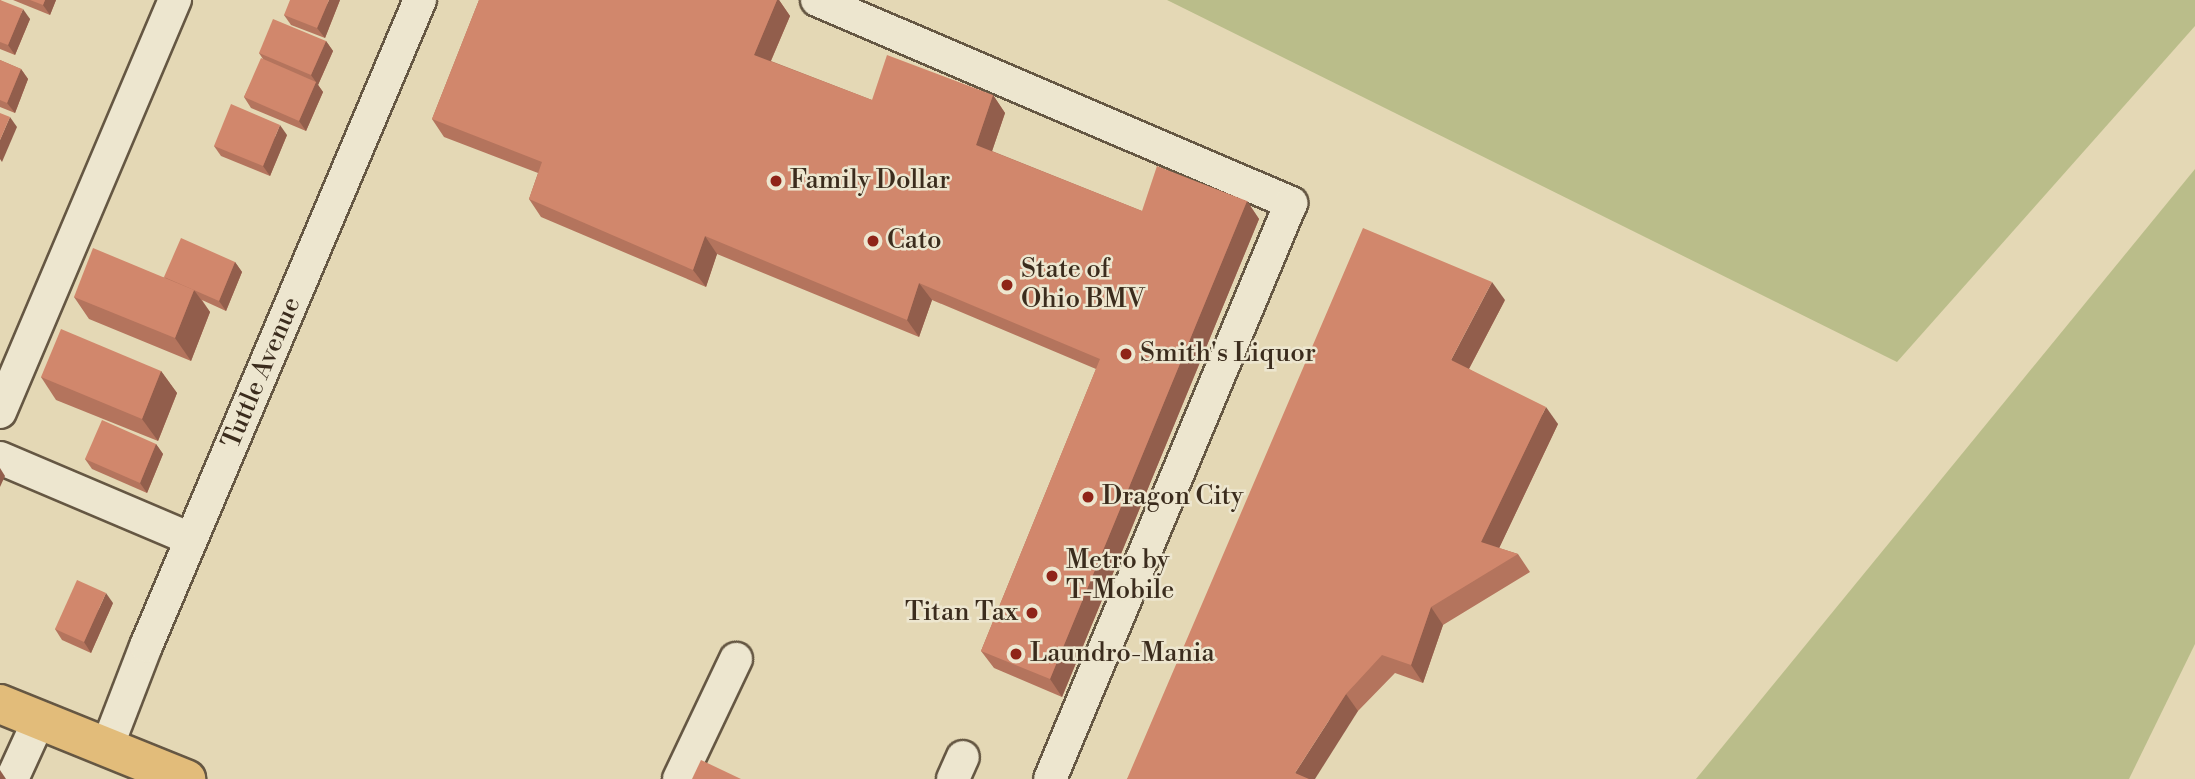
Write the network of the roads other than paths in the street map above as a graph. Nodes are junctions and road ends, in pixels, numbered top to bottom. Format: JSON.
{"nodes":[{"id":1,"x":175,"y":0,"type":"edge"},
{"id":2,"x":420,"y":0,"type":"edge"},
{"id":3,"x":817,"y":0,"type":"edge"},
{"id":4,"x":0,"y":412,"type":"edge"},
{"id":5,"x":0,"y":458,"type":"edge"},
{"id":6,"x":191,"y":539,"type":"junction"},
{"id":7,"x":736,"y":659,"type":"dead end"},
{"id":8,"x":0,"y":704,"type":"edge"},
{"id":9,"x":39,"y":720,"type":"junction"},
{"id":10,"x":107,"y":747,"type":"junction"},
{"id":11,"x":694,"y":768,"type":"edge"},
{"id":12,"x":12,"y":779,"type":"edge"},
{"id":13,"x":186,"y":779,"type":"edge"},
{"id":14,"x":1050,"y":779,"type":"edge"}],
"edges":[{"from":1,"to":4,"type":"street"},
{"from":2,"to":6,"type":"street","name":"Tuttle Avenue"},
{"from":3,"to":14,"type":"street"},
{"from":5,"to":6,"type":"street"},
{"from":6,"to":10,"type":"street","name":"Tuttle Avenue"},
{"from":7,"to":11,"type":"street"},
{"from":8,"to":9,"type":"main road"},
{"from":9,"to":10,"type":"main road"},
{"from":9,"to":12,"type":"street"},
{"from":10,"to":13,"type":"main road"}]}
